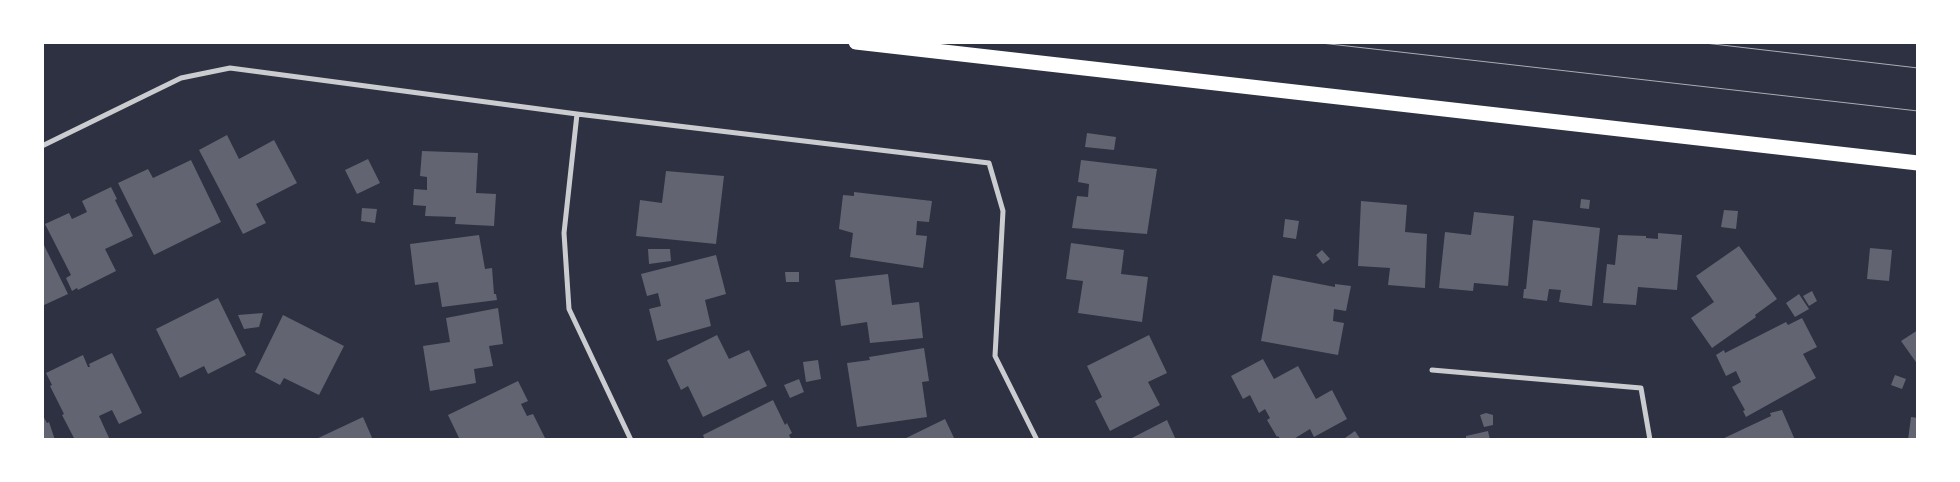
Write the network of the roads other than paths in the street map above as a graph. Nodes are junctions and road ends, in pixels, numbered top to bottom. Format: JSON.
{"nodes":[{"id":1,"x":856,"y":42,"type":"edge"},
{"id":2,"x":577,"y":114,"type":"junction"},
{"id":3,"x":42,"y":146,"type":"edge"},
{"id":4,"x":1918,"y":162,"type":"edge"},
{"id":5,"x":1432,"y":370,"type":"dead end"},
{"id":6,"x":631,"y":440,"type":"edge"},
{"id":7,"x":1036,"y":440,"type":"edge"},
{"id":8,"x":1650,"y":440,"type":"edge"}],
"edges":[{"from":1,"to":4,"type":"highway"},
{"from":2,"to":3,"type":"street"},
{"from":2,"to":6,"type":"street"},
{"from":2,"to":7,"type":"street"},
{"from":5,"to":8,"type":"street"}]}
